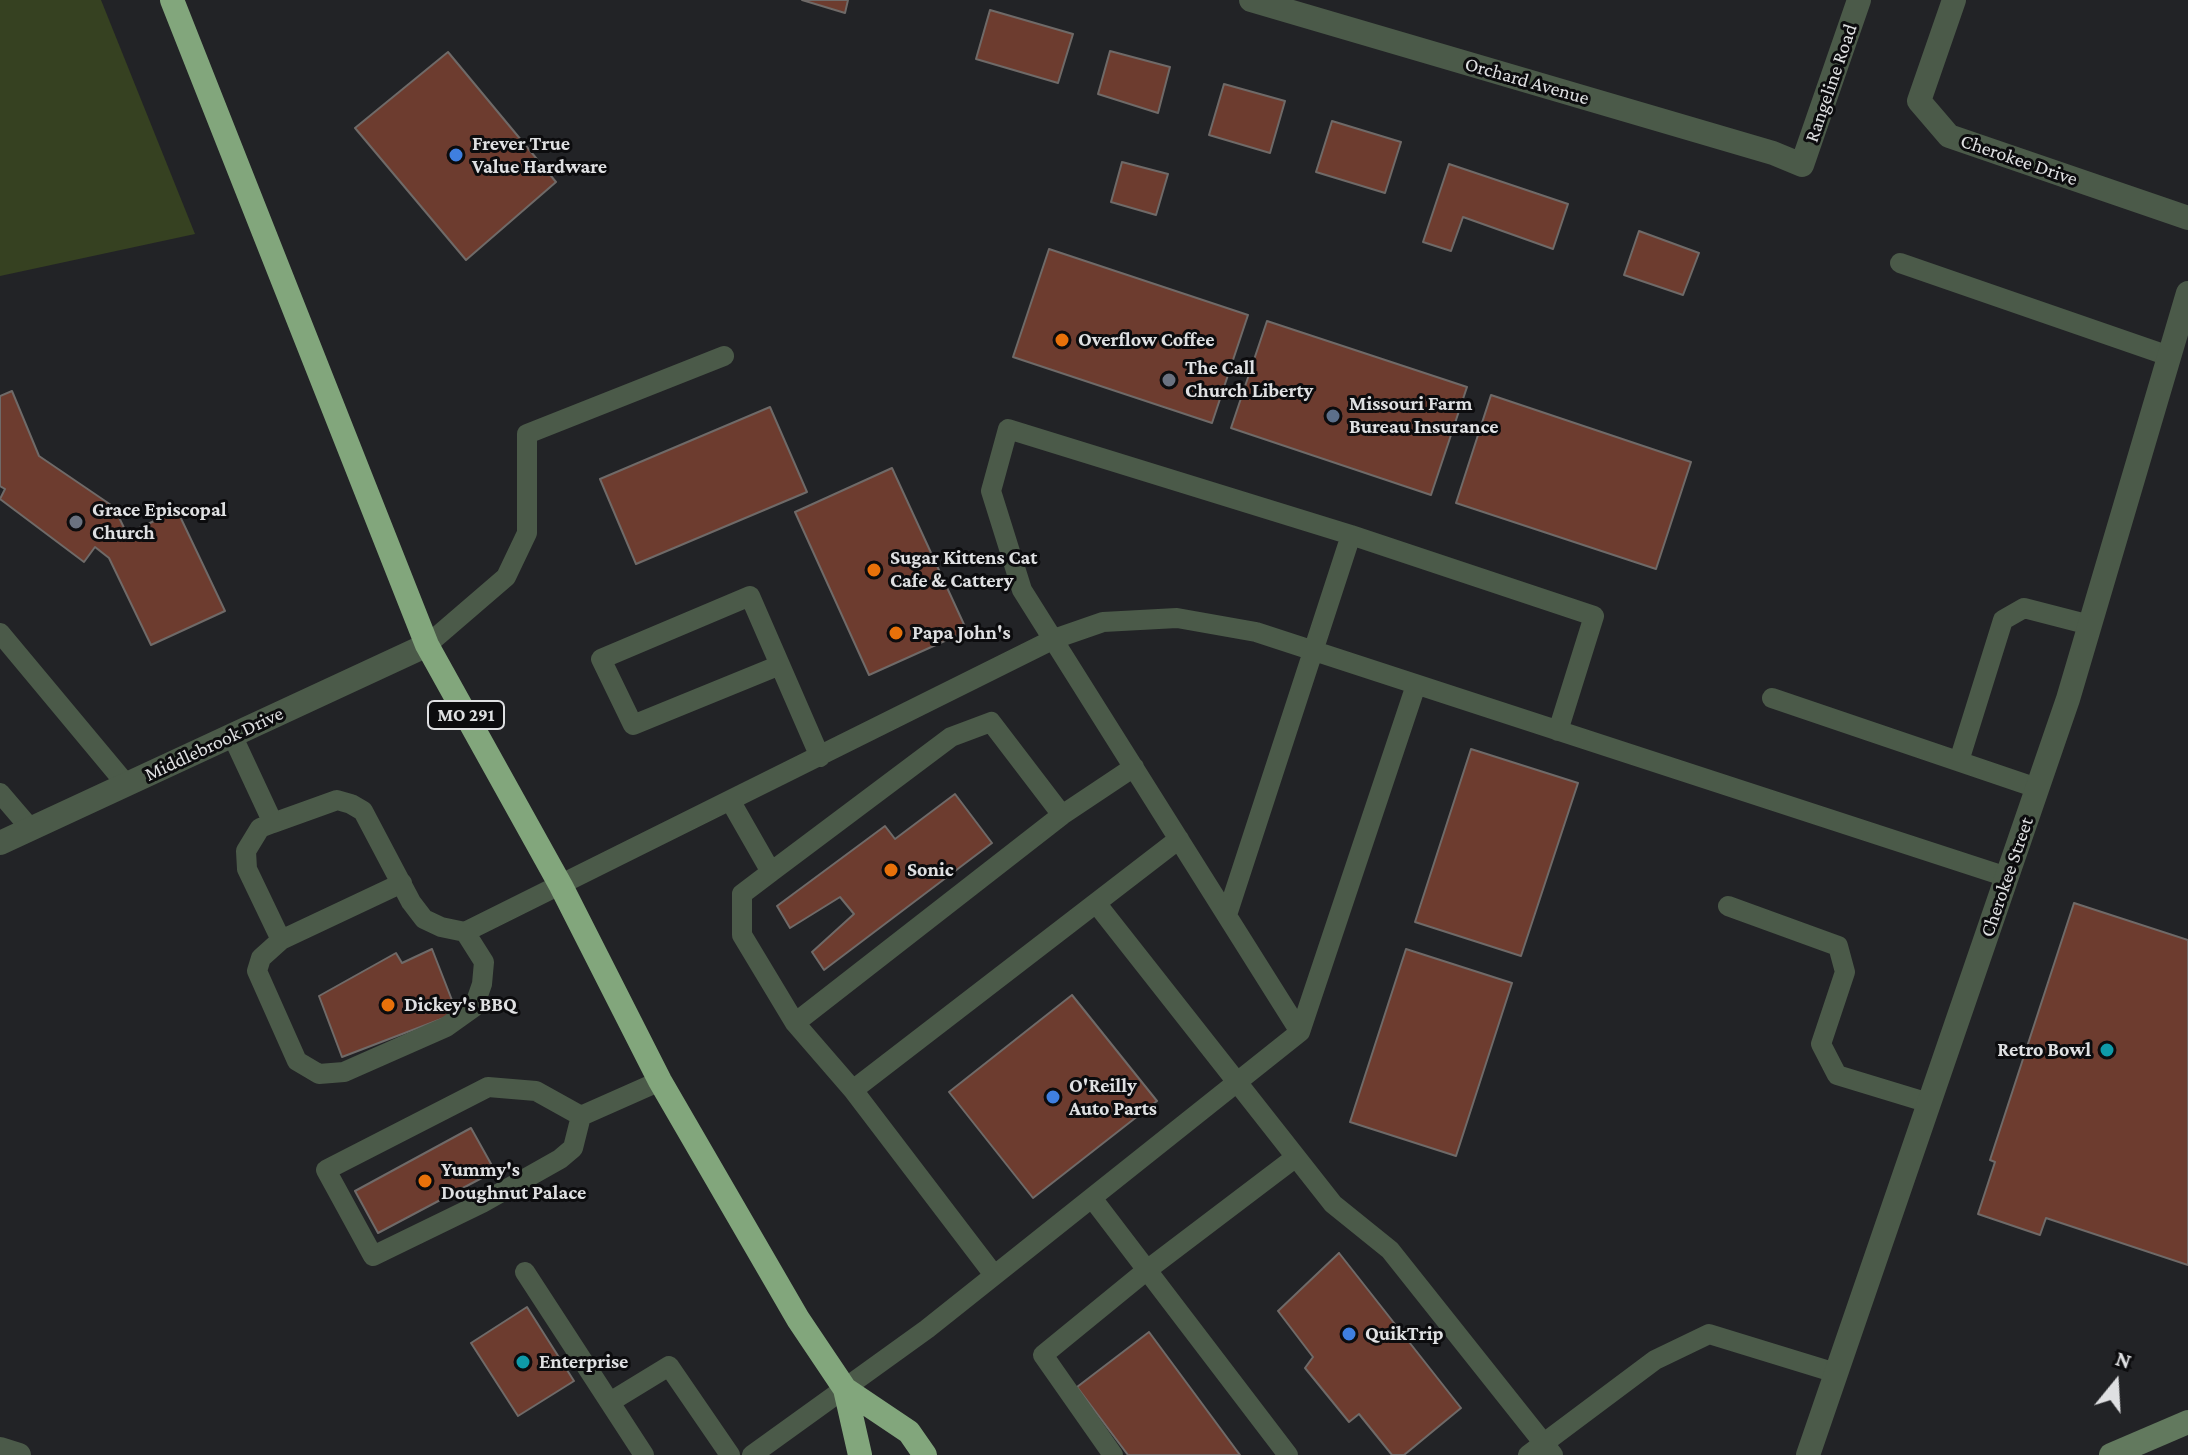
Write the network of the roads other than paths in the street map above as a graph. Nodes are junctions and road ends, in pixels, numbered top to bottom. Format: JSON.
{"nodes":[{"id":1,"x":172,"y":0,"type":"edge"},
{"id":2,"x":1251,"y":0,"type":"edge"},
{"id":3,"x":1859,"y":0,"type":"edge"},
{"id":4,"x":1954,"y":0,"type":"edge"},
{"id":5,"x":1802,"y":165,"type":"joint"},
{"id":6,"x":2188,"y":218,"type":"edge"},
{"id":7,"x":1900,"y":263,"type":"dead end"},
{"id":8,"x":2188,"y":293,"type":"edge"},
{"id":9,"x":724,"y":356,"type":"dead end"},
{"id":10,"x":2169,"y":356,"type":"junction"},
{"id":11,"x":1351,"y":535,"type":"junction"},
{"id":12,"x":2090,"y":625,"type":"junction"},
{"id":13,"x":0,"y":633,"type":"edge"},
{"id":14,"x":1054,"y":639,"type":"junction"},
{"id":15,"x":427,"y":645,"type":"junction"},
{"id":16,"x":1313,"y":651,"type":"junction"},
{"id":17,"x":780,"y":665,"type":"junction"},
{"id":18,"x":1416,"y":685,"type":"junction"},
{"id":19,"x":1772,"y":698,"type":"dead end"},
{"id":20,"x":1558,"y":731,"type":"junction"},
{"id":21,"x":232,"y":735,"type":"junction"},
{"id":22,"x":820,"y":757,"type":"junction"},
{"id":23,"x":1959,"y":761,"type":"junction"},
{"id":24,"x":1134,"y":767,"type":"junction"},
{"id":25,"x":126,"y":784,"type":"junction"},
{"id":26,"x":2037,"y":788,"type":"junction"},
{"id":27,"x":0,"y":793,"type":"edge"},
{"id":28,"x":731,"y":802,"type":"junction"},
{"id":29,"x":1062,"y":815,"type":"junction"},
{"id":30,"x":273,"y":823,"type":"junction"},
{"id":31,"x":30,"y":828,"type":"junction"},
{"id":32,"x":1179,"y":839,"type":"junction"},
{"id":33,"x":0,"y":843,"type":"edge"},
{"id":34,"x":771,"y":872,"type":"junction"},
{"id":35,"x":2007,"y":877,"type":"junction"},
{"id":36,"x":402,"y":883,"type":"junction"},
{"id":37,"x":561,"y":886,"type":"junction"},
{"id":38,"x":1096,"y":903,"type":"junction"},
{"id":39,"x":1728,"y":906,"type":"dead end"},
{"id":40,"x":1227,"y":915,"type":"junction"},
{"id":41,"x":465,"y":932,"type":"junction"},
{"id":42,"x":281,"y":940,"type":"junction"},
{"id":43,"x":795,"y":1023,"type":"junction"},
{"id":44,"x":1300,"y":1032,"type":"junction"},
{"id":45,"x":660,"y":1081,"type":"junction"},
{"id":46,"x":1238,"y":1082,"type":"junction"},
{"id":47,"x":853,"y":1090,"type":"junction"},
{"id":48,"x":1929,"y":1103,"type":"junction"},
{"id":49,"x":581,"y":1116,"type":"junction"},
{"id":50,"x":1296,"y":1157,"type":"junction"},
{"id":51,"x":1092,"y":1198,"type":"junction"},
{"id":52,"x":1147,"y":1270,"type":"junction"},
{"id":53,"x":525,"y":1272,"type":"dead end"},
{"id":54,"x":994,"y":1275,"type":"junction"},
{"id":55,"x":1836,"y":1373,"type":"junction"},
{"id":56,"x":845,"y":1389,"type":"junction"},
{"id":57,"x":610,"y":1402,"type":"junction"},
{"id":58,"x":2188,"y":1422,"type":"edge"},
{"id":59,"x":0,"y":1449,"type":"edge"},
{"id":60,"x":1542,"y":1451,"type":"edge"},
{"id":61,"x":19,"y":1455,"type":"edge"},
{"id":62,"x":644,"y":1455,"type":"edge"},
{"id":63,"x":730,"y":1455,"type":"edge"},
{"id":64,"x":752,"y":1455,"type":"edge"},
{"id":65,"x":860,"y":1455,"type":"edge"},
{"id":66,"x":925,"y":1455,"type":"edge"},
{"id":67,"x":1113,"y":1455,"type":"edge"},
{"id":68,"x":1288,"y":1455,"type":"edge"},
{"id":69,"x":1808,"y":1455,"type":"edge"},
{"id":70,"x":2111,"y":1455,"type":"edge"}],
"edges":[{"from":1,"to":15,"type":"highway","number":"MO 291"},
{"from":2,"to":5,"type":"street","name":"Orchard Avenue"},
{"from":3,"to":5,"type":"street","name":"Rangeline Road"},
{"from":4,"to":6,"type":"street","name":"Cherokee Drive"},
{"from":7,"to":10,"type":"lane"},
{"from":8,"to":10,"type":"street","name":"Cherokee Street"},
{"from":9,"to":15,"type":"lane"},
{"from":10,"to":12,"type":"street","name":"Cherokee Street"},
{"from":11,"to":14,"type":"lane"},
{"from":11,"to":16,"type":"lane"},
{"from":11,"to":20,"type":"lane"},
{"from":12,"to":23,"type":"lane"},
{"from":12,"to":26,"type":"street","name":"Cherokee Street"},
{"from":13,"to":25,"type":"lane"},
{"from":14,"to":16,"type":"lane"},
{"from":14,"to":22,"type":"lane"},
{"from":14,"to":24,"type":"lane"},
{"from":15,"to":21,"type":"street","name":"Middlebrook Drive"},
{"from":15,"to":37,"type":"highway","number":"MO 291"},
{"from":16,"to":18,"type":"lane"},
{"from":16,"to":40,"type":"lane"},
{"from":17,"to":17,"type":"lane"},
{"from":17,"to":22,"type":"lane"},
{"from":18,"to":20,"type":"lane"},
{"from":18,"to":44,"type":"lane"},
{"from":19,"to":23,"type":"lane"},
{"from":20,"to":35,"type":"lane"},
{"from":21,"to":25,"type":"street","name":"Middlebrook Drive"},
{"from":21,"to":30,"type":"lane"},
{"from":22,"to":28,"type":"lane"},
{"from":23,"to":26,"type":"lane"},
{"from":24,"to":29,"type":"lane"},
{"from":24,"to":32,"type":"lane"},
{"from":25,"to":31,"type":"street","name":"Middlebrook Drive"},
{"from":26,"to":35,"type":"street","name":"Cherokee Street"},
{"from":27,"to":31,"type":"lane"},
{"from":28,"to":34,"type":"lane"},
{"from":28,"to":37,"type":"lane"},
{"from":29,"to":34,"type":"lane"},
{"from":29,"to":43,"type":"lane"},
{"from":30,"to":36,"type":"lane"},
{"from":30,"to":42,"type":"lane"},
{"from":31,"to":33,"type":"street","name":"Middlebrook Drive"},
{"from":32,"to":38,"type":"lane"},
{"from":32,"to":40,"type":"lane"},
{"from":34,"to":43,"type":"lane"},
{"from":35,"to":48,"type":"street","name":"Cherokee Street"},
{"from":36,"to":41,"type":"lane"},
{"from":36,"to":42,"type":"lane"},
{"from":37,"to":41,"type":"lane"},
{"from":37,"to":45,"type":"highway","number":"MO 291"},
{"from":38,"to":46,"type":"lane"},
{"from":38,"to":47,"type":"lane"},
{"from":39,"to":48,"type":"lane"},
{"from":40,"to":44,"type":"lane"},
{"from":41,"to":42,"type":"lane"},
{"from":43,"to":47,"type":"lane"},
{"from":44,"to":46,"type":"lane"},
{"from":45,"to":49,"type":"lane"},
{"from":45,"to":56,"type":"highway","number":"MO 291"},
{"from":46,"to":50,"type":"lane"},
{"from":46,"to":51,"type":"lane"},
{"from":47,"to":54,"type":"lane"},
{"from":48,"to":55,"type":"street","name":"Cherokee Street"},
{"from":49,"to":49,"type":"lane"},
{"from":50,"to":52,"type":"lane"},
{"from":50,"to":60,"type":"lane"},
{"from":51,"to":52,"type":"lane"},
{"from":51,"to":54,"type":"lane"},
{"from":52,"to":67,"type":"lane"},
{"from":52,"to":68,"type":"lane"},
{"from":53,"to":57,"type":"lane"},
{"from":54,"to":56,"type":"lane"},
{"from":55,"to":60,"type":"lane"},
{"from":55,"to":69,"type":"street","name":"Cherokee Street"},
{"from":56,"to":64,"type":"lane"},
{"from":56,"to":65,"type":"highway","number":"MO 291"},
{"from":56,"to":66,"type":"highway","number":"MO 291"},
{"from":57,"to":62,"type":"lane"},
{"from":57,"to":63,"type":"lane"},
{"from":58,"to":70,"type":"main road"},
{"from":59,"to":61,"type":"street"}]}
